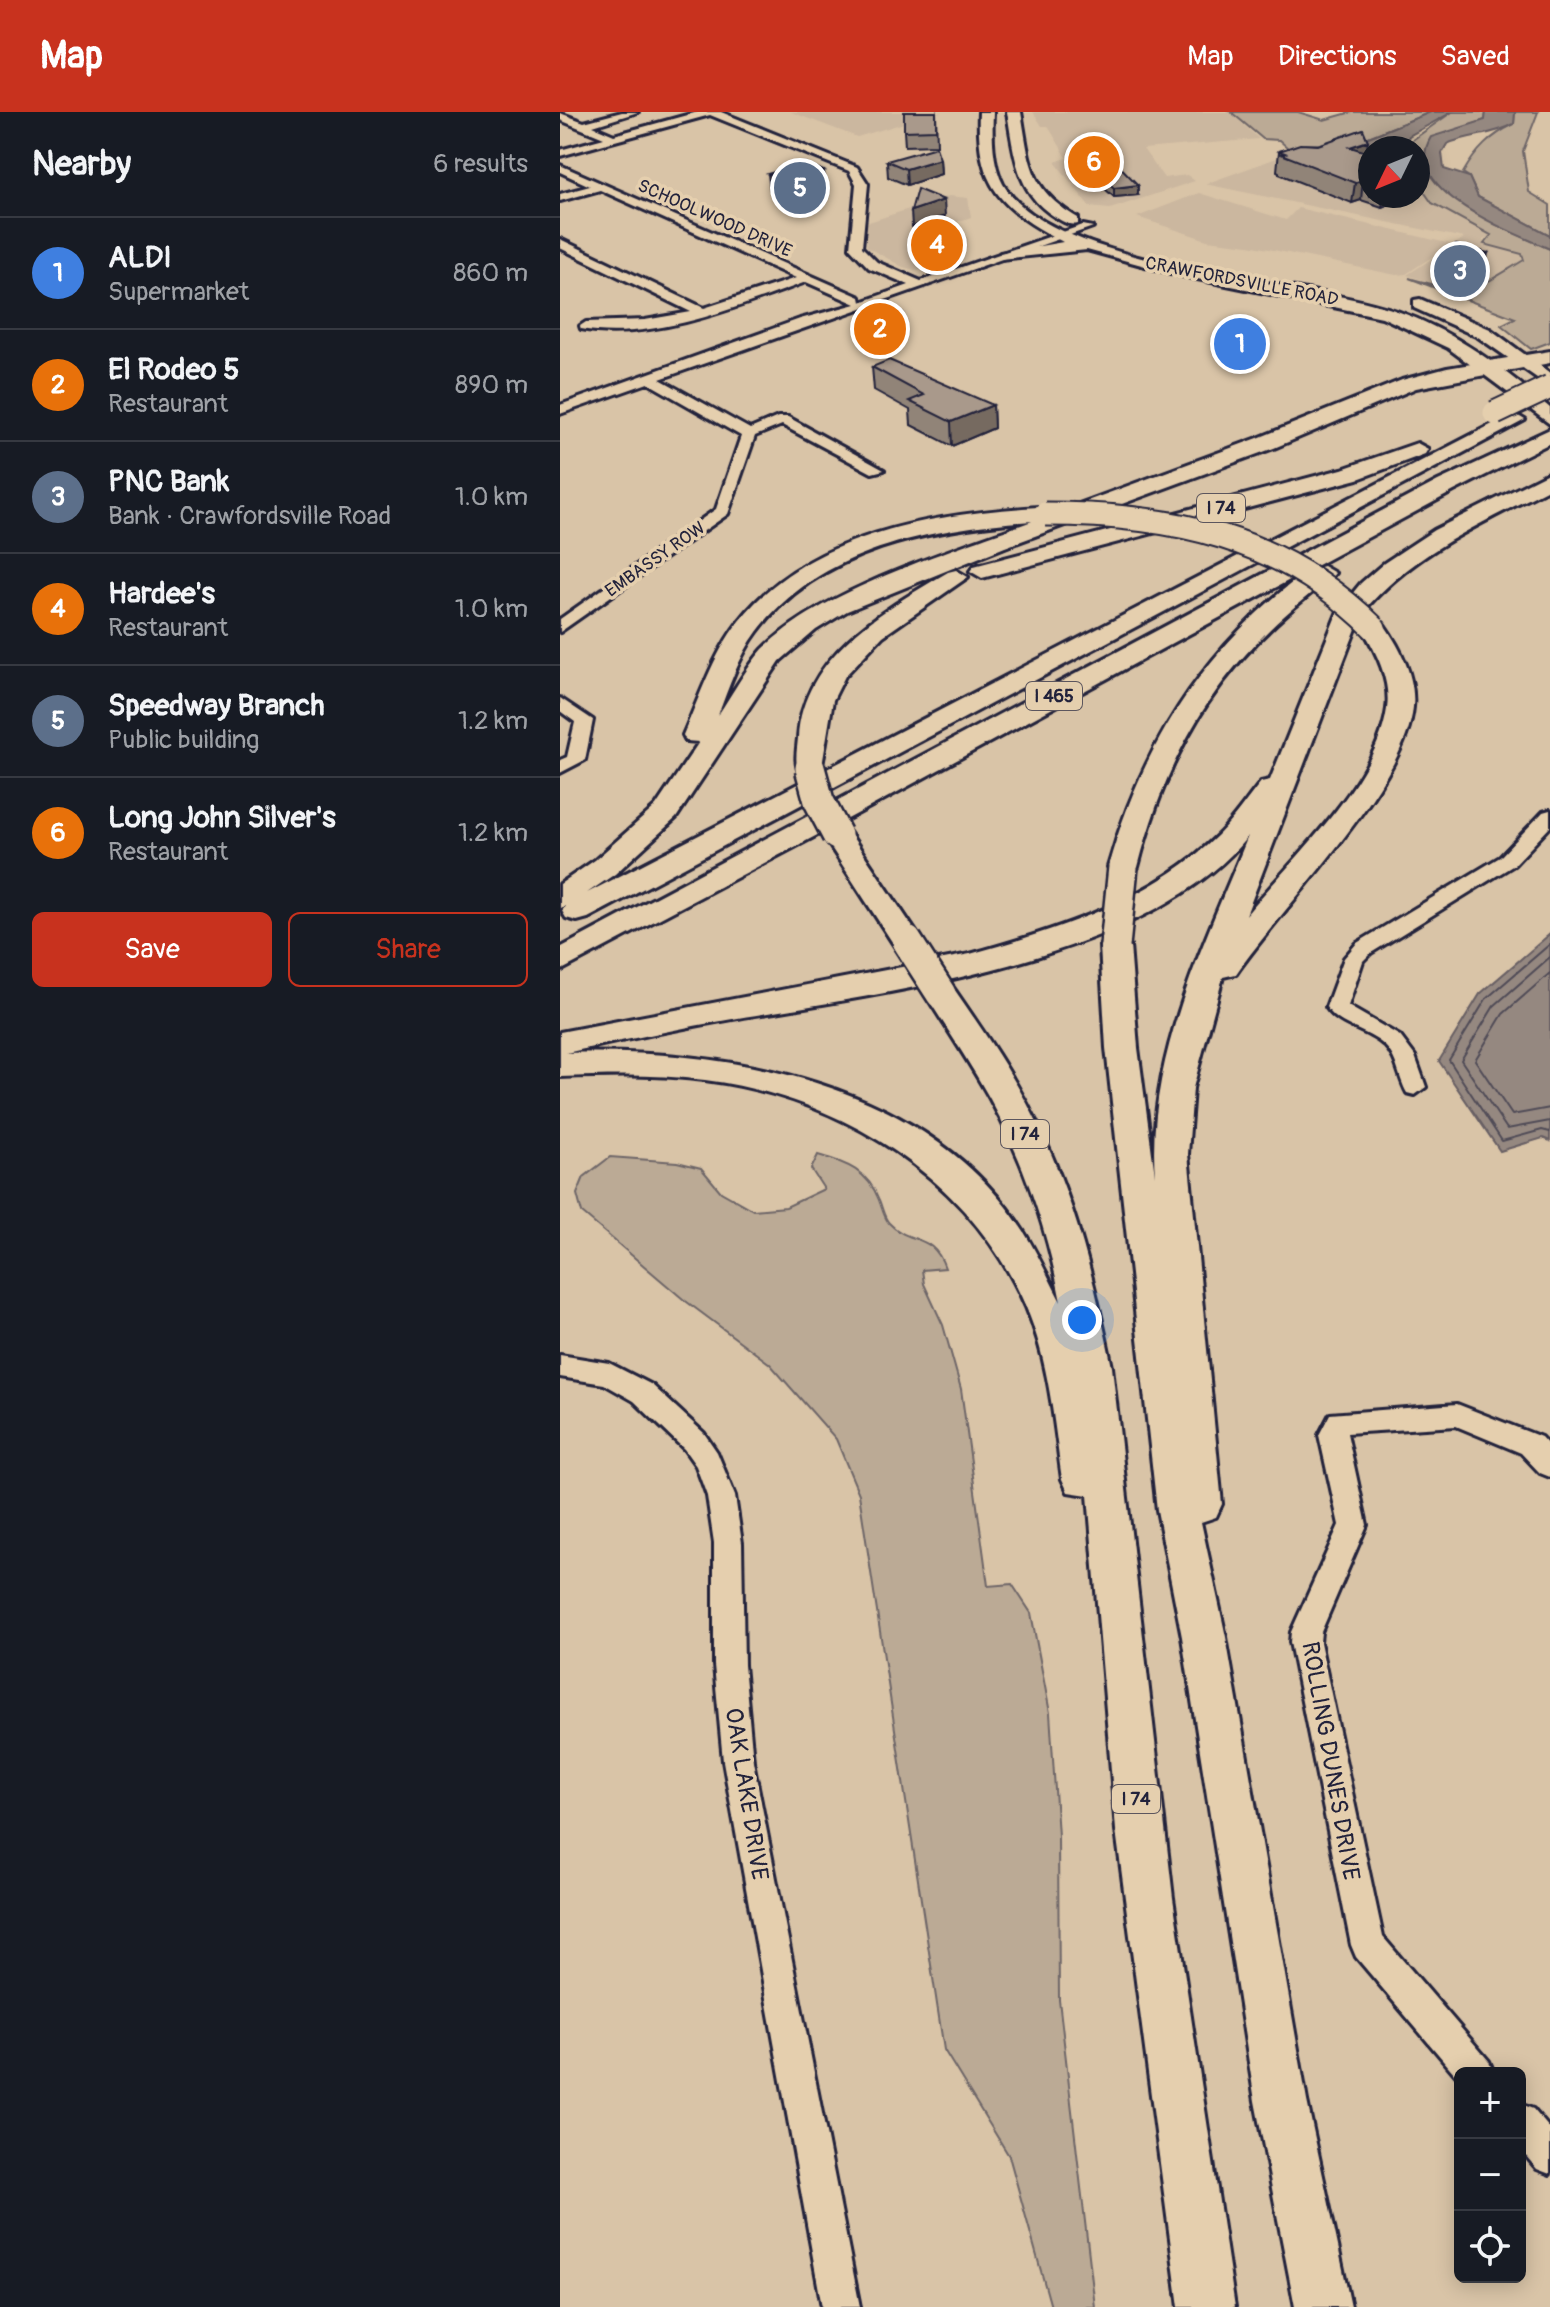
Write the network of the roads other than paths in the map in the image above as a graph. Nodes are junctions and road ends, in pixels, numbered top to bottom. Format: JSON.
{"nodes":[{"id":1,"x":633,"y":112,"type":"edge"},
{"id":2,"x":711,"y":112,"type":"edge"},
{"id":3,"x":986,"y":112,"type":"edge"},
{"id":4,"x":1014,"y":112,"type":"edge"},
{"id":5,"x":560,"y":116,"type":"edge"},
{"id":6,"x":582,"y":126,"type":"junction"},
{"id":7,"x":613,"y":138,"type":"junction"},
{"id":8,"x":560,"y":153,"type":"edge"},
{"id":9,"x":560,"y":168,"type":"edge"},
{"id":10,"x":601,"y":186,"type":"junction"},
{"id":11,"x":560,"y":198,"type":"edge"},
{"id":12,"x":1083,"y":225,"type":"junction"},
{"id":13,"x":1058,"y":234,"type":"junction"},
{"id":14,"x":560,"y":243,"type":"edge"},
{"id":15,"x":1104,"y":251,"type":"junction"},
{"id":16,"x":1006,"y":256,"type":"junction"},
{"id":17,"x":807,"y":278,"type":"junction"},
{"id":18,"x":916,"y":283,"type":"junction"},
{"id":19,"x":1370,"y":290,"type":"dead end"},
{"id":20,"x":856,"y":300,"type":"junction"},
{"id":21,"x":1406,"y":300,"type":"dead end"},
{"id":22,"x":706,"y":314,"type":"junction"},
{"id":23,"x":805,"y":322,"type":"junction"},
{"id":24,"x":586,"y":326,"type":"dead end"},
{"id":25,"x":1550,"y":357,"type":"edge"},
{"id":26,"x":1525,"y":361,"type":"junction"},
{"id":27,"x":1491,"y":367,"type":"junction"},
{"id":28,"x":649,"y":378,"type":"junction"},
{"id":29,"x":1550,"y":385,"type":"edge"},
{"id":30,"x":1550,"y":402,"type":"edge"},
{"id":31,"x":563,"y":406,"type":"edge"},
{"id":32,"x":1505,"y":417,"type":"junction"},
{"id":33,"x":1550,"y":418,"type":"edge"},
{"id":34,"x":749,"y":434,"type":"junction"},
{"id":35,"x":1550,"y":435,"type":"edge"},
{"id":36,"x":1266,"y":443,"type":"junction"},
{"id":37,"x":877,"y":470,"type":"dead end"},
{"id":38,"x":1550,"y":479,"type":"edge"},
{"id":39,"x":942,"y":586,"type":"junction"},
{"id":40,"x":560,"y":627,"type":"edge"},
{"id":41,"x":560,"y":703,"type":"edge"},
{"id":42,"x":1297,"y":741,"type":"junction"},
{"id":43,"x":560,"y":767,"type":"edge"},
{"id":44,"x":1550,"y":816,"type":"edge"},
{"id":45,"x":650,"y":826,"type":"junction"},
{"id":46,"x":560,"y":898,"type":"edge"},
{"id":47,"x":560,"y":919,"type":"edge"},
{"id":48,"x":560,"y":961,"type":"edge"},
{"id":49,"x":560,"y":1043,"type":"edge"},
{"id":50,"x":1186,"y":1047,"type":"junction"},
{"id":51,"x":560,"y":1065,"type":"edge"},
{"id":52,"x":1415,"y":1087,"type":"dead end"},
{"id":53,"x":560,"y":1366,"type":"edge"},
{"id":54,"x":1550,"y":1465,"type":"edge"},
{"id":55,"x":1204,"y":1637,"type":"junction"},
{"id":56,"x":1131,"y":1760,"type":"junction"},
{"id":57,"x":1472,"y":2067,"type":"edge"},
{"id":58,"x":1526,"y":2129,"type":"edge"},
{"id":59,"x":1550,"y":2156,"type":"edge"},
{"id":60,"x":841,"y":2307,"type":"edge"},
{"id":61,"x":1207,"y":2307,"type":"edge"},
{"id":62,"x":1323,"y":2307,"type":"edge"}],
"edges":[{"from":1,"to":6,"type":"street"},
{"from":2,"to":7,"type":"street"},
{"from":2,"to":18,"type":"street"},
{"from":3,"to":13,"type":"main road","name":"CRAWFORDSVILLE ROAD"},
{"from":4,"to":12,"type":"main road","name":"CRAWFORDSVILLE ROAD"},
{"from":5,"to":6,"type":"street"},
{"from":6,"to":7,"type":"street"},
{"from":7,"to":8,"type":"street"},
{"from":9,"to":10,"type":"street","name":"SCHOOLWOOD DRIVE"},
{"from":10,"to":11,"type":"street"},
{"from":10,"to":17,"type":"street","name":"SCHOOLWOOD DRIVE"},
{"from":12,"to":13,"type":"street"},
{"from":12,"to":19,"type":"main road","name":"CRAWFORDSVILLE ROAD"},
{"from":13,"to":15,"type":"main road","name":"CRAWFORDSVILLE ROAD"},
{"from":13,"to":16,"type":"street"},
{"from":13,"to":18,"type":"street"},
{"from":14,"to":22,"type":"street"},
{"from":15,"to":16,"type":"main road"},
{"from":15,"to":27,"type":"main road","name":"CRAWFORDSVILLE ROAD"},
{"from":16,"to":18,"type":"street"},
{"from":17,"to":20,"type":"street","name":"SCHOOLWOOD DRIVE"},
{"from":17,"to":22,"type":"street"},
{"from":18,"to":20,"type":"street"},
{"from":18,"to":23,"type":"street"},
{"from":20,"to":23,"type":"street"},
{"from":21,"to":26,"type":"main road"},
{"from":22,"to":24,"type":"street"},
{"from":23,"to":28,"type":"street"},
{"from":25,"to":26,"type":"highway"},
{"from":26,"to":27,"type":"highway"},
{"from":26,"to":29,"type":"main road"},
{"from":27,"to":33,"type":"main road","name":"CRAWFORDSVILLE ROAD"},
{"from":27,"to":36,"type":"highway"},
{"from":28,"to":31,"type":"street"},
{"from":28,"to":34,"type":"street"},
{"from":29,"to":32,"type":"highway","number":"I 74","bridge":true},
{"from":30,"to":32,"type":"highway","number":"I 465"},
{"from":32,"to":39,"type":"highway","number":"I 74"},
{"from":32,"to":47,"type":"highway","number":"I 465"},
{"from":34,"to":37,"type":"street"},
{"from":34,"to":40,"type":"street","name":"EMBASSY ROW"},
{"from":35,"to":48,"type":"highway","number":"I 465"},
{"from":35,"to":55,"type":"highway","bridge":true},
{"from":36,"to":39,"type":"highway"},
{"from":36,"to":45,"type":"highway"},
{"from":38,"to":42,"type":"highway"},
{"from":39,"to":56,"type":"highway","number":"I 74","bridge":true},
{"from":41,"to":43,"type":"street"},
{"from":42,"to":49,"type":"highway"},
{"from":42,"to":50,"type":"highway"},
{"from":44,"to":52,"type":"street"},
{"from":45,"to":46,"type":"highway"},
{"from":45,"to":50,"type":"highway","bridge":true},
{"from":50,"to":55,"type":"highway"},
{"from":51,"to":56,"type":"highway"},
{"from":53,"to":60,"type":"street","name":"OAK LAKE DRIVE"},
{"from":54,"to":57,"type":"street","name":"ROLLING DUNES DRIVE"},
{"from":55,"to":62,"type":"highway"},
{"from":56,"to":61,"type":"highway","number":"I 74"},
{"from":58,"to":59,"type":"street"}]}
